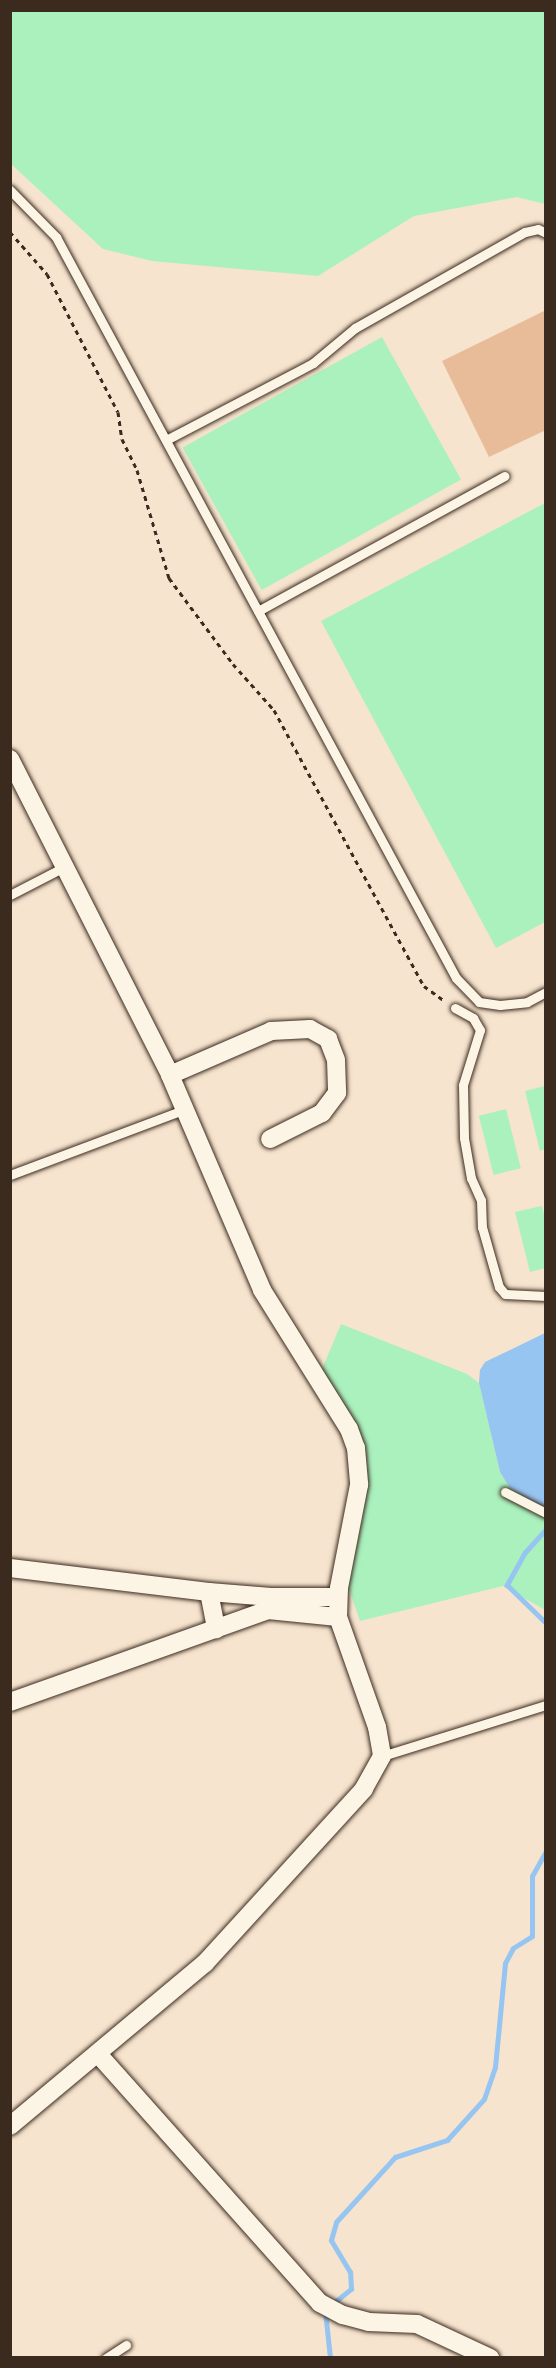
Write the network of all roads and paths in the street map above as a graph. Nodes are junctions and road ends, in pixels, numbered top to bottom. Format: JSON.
{"nodes":[{"id":1,"x":10,"y":190,"type":"edge"},
{"id":2,"x":10,"y":232,"type":"edge"},
{"id":3,"x":546,"y":233,"type":"edge"},
{"id":4,"x":166,"y":440,"type":"junction"},
{"id":5,"x":504,"y":476,"type":"dead end"},
{"id":6,"x":258,"y":611,"type":"junction"},
{"id":7,"x":10,"y":759,"type":"edge"},
{"id":8,"x":66,"y":866,"type":"junction"},
{"id":9,"x":10,"y":895,"type":"edge"},
{"id":10,"x":546,"y":992,"type":"edge"},
{"id":11,"x":455,"y":1008,"type":"joint"},
{"id":12,"x":170,"y":1075,"type":"junction"},
{"id":13,"x":186,"y":1109,"type":"junction"},
{"id":14,"x":270,"y":1139,"type":"dead end"},
{"id":15,"x":10,"y":1175,"type":"edge"},
{"id":16,"x":546,"y":1296,"type":"edge"},
{"id":17,"x":505,"y":1492,"type":"dead end"},
{"id":18,"x":546,"y":1513,"type":"edge"},
{"id":19,"x":10,"y":1568,"type":"edge"},
{"id":20,"x":209,"y":1592,"type":"junction"},
{"id":21,"x":338,"y":1597,"type":"junction"},
{"id":22,"x":270,"y":1604,"type":"junction"},
{"id":23,"x":338,"y":1617,"type":"junction"},
{"id":24,"x":216,"y":1629,"type":"junction"},
{"id":25,"x":10,"y":1702,"type":"edge"},
{"id":26,"x":546,"y":1705,"type":"edge"},
{"id":27,"x":382,"y":1756,"type":"junction"},
{"id":28,"x":98,"y":2054,"type":"junction"},
{"id":29,"x":10,"y":2126,"type":"edge"},
{"id":30,"x":126,"y":2345,"type":"dead end"},
{"id":31,"x":459,"y":2350,"type":"edge"},
{"id":32,"x":106,"y":2358,"type":"edge"},
{"id":33,"x":490,"y":2358,"type":"edge"}],
"edges":[{"from":1,"to":4,"type":"lane"},
{"from":2,"to":11,"type":"path"},
{"from":3,"to":4,"type":"lane"},
{"from":4,"to":6,"type":"lane"},
{"from":5,"to":6,"type":"lane"},
{"from":6,"to":10,"type":"lane"},
{"from":7,"to":8,"type":"street"},
{"from":8,"to":9,"type":"lane"},
{"from":8,"to":12,"type":"street"},
{"from":11,"to":16,"type":"lane"},
{"from":12,"to":13,"type":"street"},
{"from":12,"to":14,"type":"street"},
{"from":13,"to":15,"type":"lane"},
{"from":13,"to":21,"type":"street"},
{"from":17,"to":18,"type":"lane"},
{"from":19,"to":20,"type":"street"},
{"from":20,"to":22,"type":"street"},
{"from":20,"to":24,"type":"street"},
{"from":21,"to":22,"type":"street"},
{"from":21,"to":23,"type":"street"},
{"from":22,"to":23,"type":"street"},
{"from":22,"to":24,"type":"street"},
{"from":23,"to":27,"type":"street"},
{"from":24,"to":25,"type":"street"},
{"from":26,"to":27,"type":"lane"},
{"from":27,"to":28,"type":"street"},
{"from":28,"to":29,"type":"street"},
{"from":28,"to":31,"type":"street"},
{"from":30,"to":32,"type":"lane"},
{"from":31,"to":33,"type":"street"}]}
